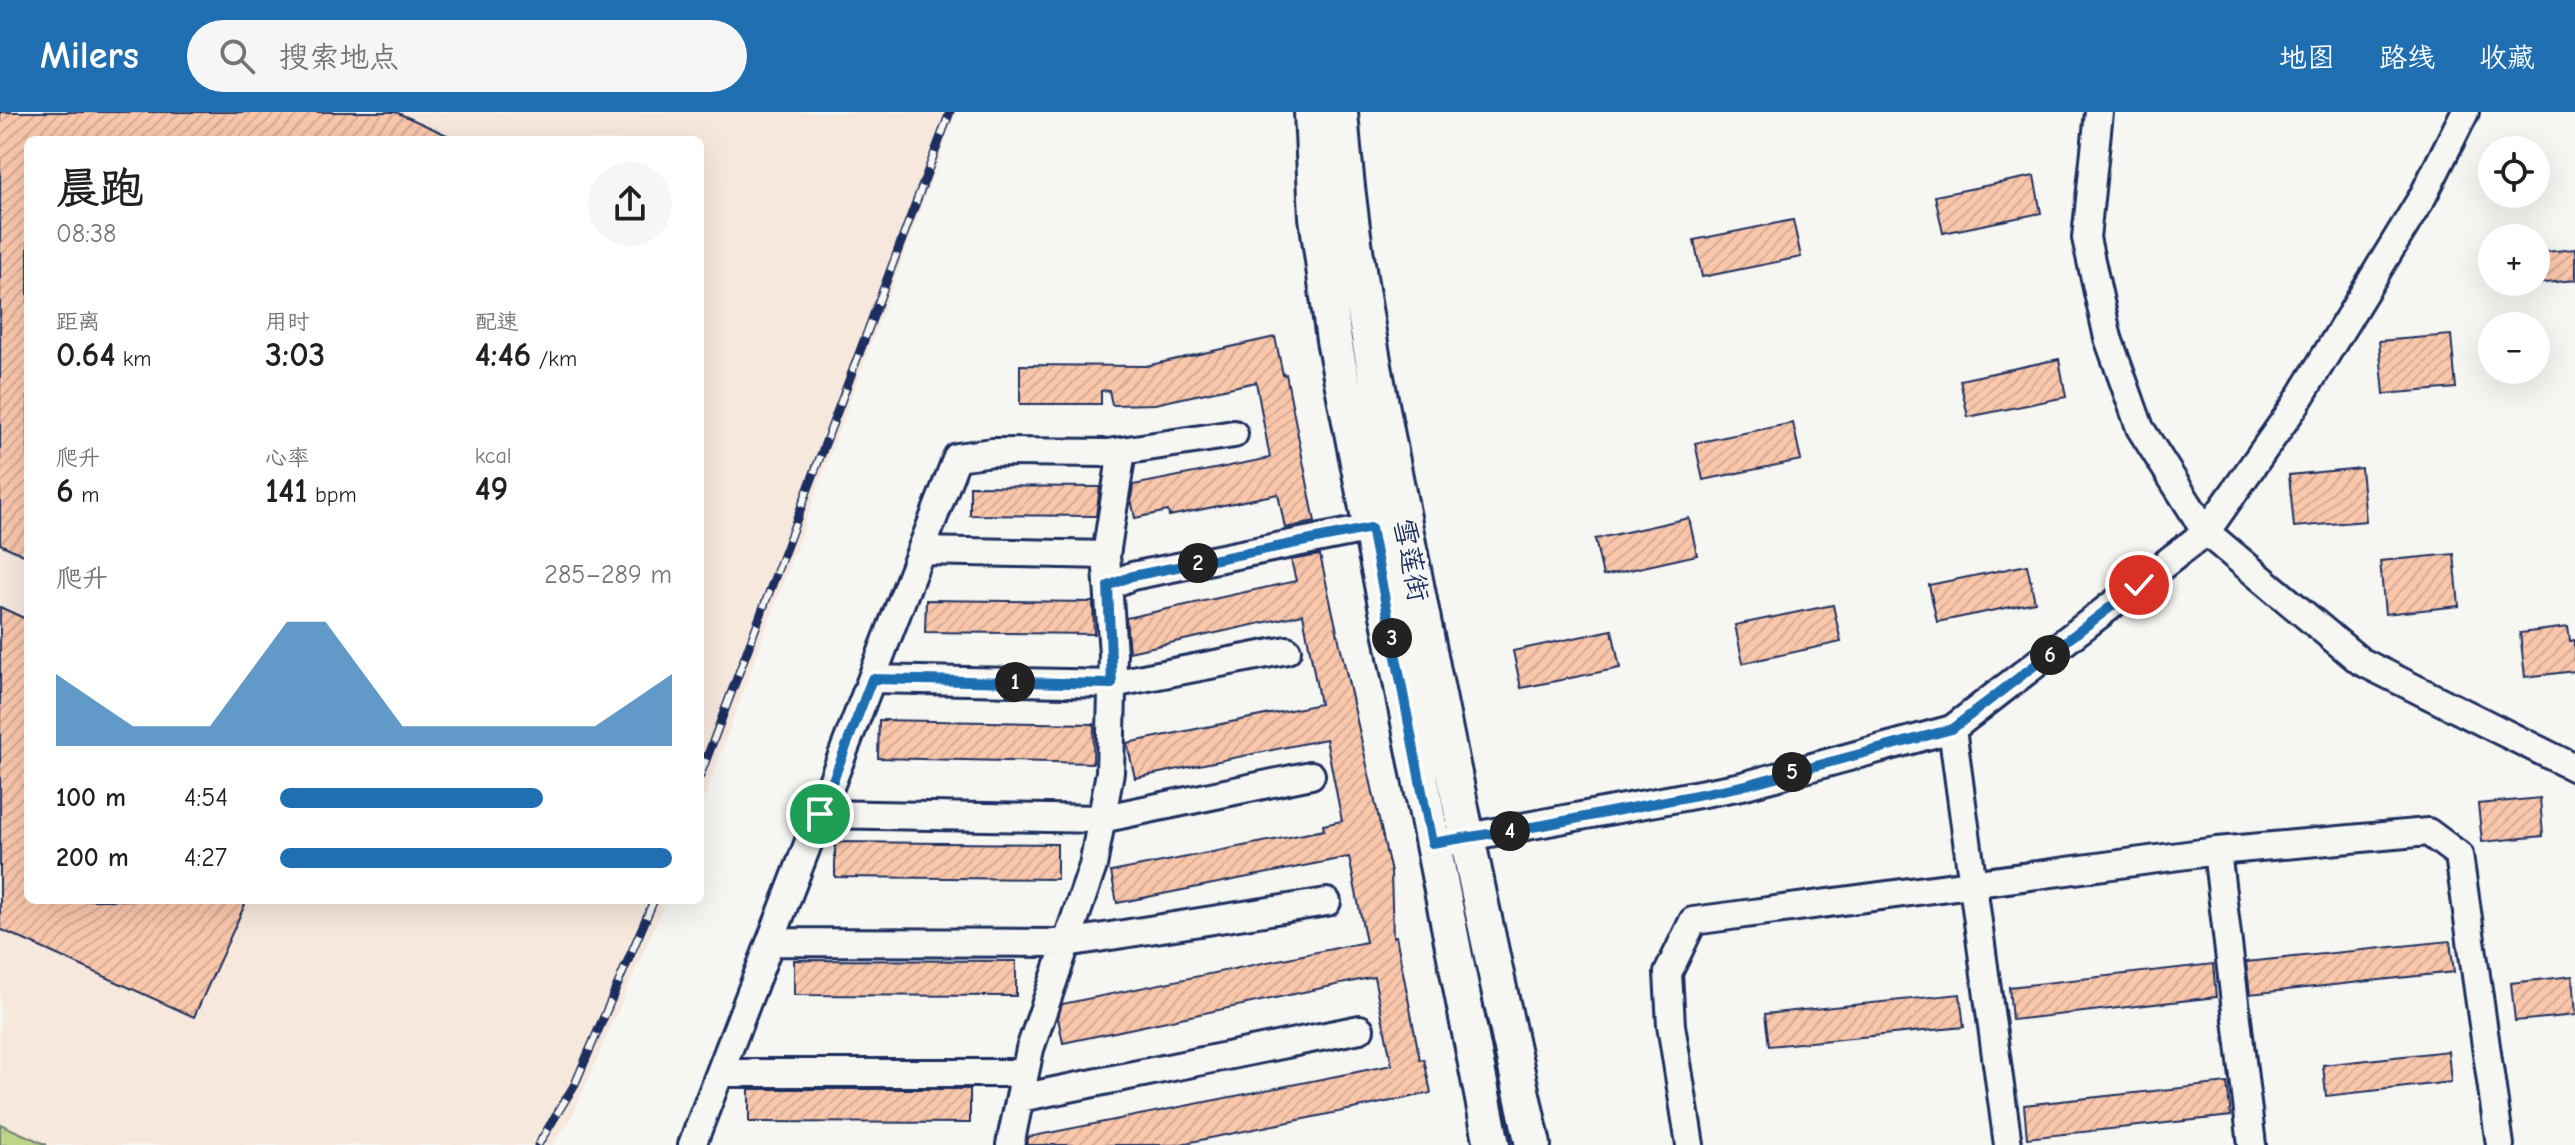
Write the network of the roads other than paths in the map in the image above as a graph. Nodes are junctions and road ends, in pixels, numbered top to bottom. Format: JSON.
{"nodes":[{"id":1,"x":1312,"y":112,"type":"edge"},
{"id":2,"x":1340,"y":112,"type":"edge"},
{"id":3,"x":2099,"y":112,"type":"edge"},
{"id":4,"x":2465,"y":112,"type":"edge"},
{"id":5,"x":1234,"y":434,"type":"dead end"},
{"id":6,"x":1122,"y":451,"type":"junction"},
{"id":7,"x":1371,"y":528,"type":"junction"},
{"id":8,"x":2206,"y":532,"type":"junction"},
{"id":9,"x":921,"y":551,"type":"junction"},
{"id":10,"x":1106,"y":555,"type":"junction"},
{"id":11,"x":1108,"y":586,"type":"junction"},
{"id":12,"x":1287,"y":650,"type":"dead end"},
{"id":13,"x":872,"y":679,"type":"junction"},
{"id":14,"x":1112,"y":684,"type":"junction"},
{"id":15,"x":1952,"y":729,"type":"junction"},
{"id":16,"x":2575,"y":768,"type":"edge"},
{"id":17,"x":1311,"y":775,"type":"dead end"},
{"id":18,"x":820,"y":814,"type":"junction"},
{"id":19,"x":1101,"y":819,"type":"junction"},
{"id":20,"x":1449,"y":840,"type":"junction"},
{"id":21,"x":2217,"y":851,"type":"junction"},
{"id":22,"x":1972,"y":886,"type":"junction"},
{"id":23,"x":1327,"y":902,"type":"dead end"},
{"id":24,"x":771,"y":942,"type":"junction"},
{"id":25,"x":1066,"y":943,"type":"junction"},
{"id":26,"x":1360,"y":1029,"type":"dead end"},
{"id":27,"x":720,"y":1073,"type":"junction"},
{"id":28,"x":1023,"y":1085,"type":"junction"},
{"id":29,"x":692,"y":1145,"type":"edge"},
{"id":30,"x":1010,"y":1145,"type":"edge"},
{"id":31,"x":1492,"y":1145,"type":"edge"},
{"id":32,"x":1533,"y":1145,"type":"edge"},
{"id":33,"x":1690,"y":1145,"type":"edge"},
{"id":34,"x":2008,"y":1145,"type":"edge"},
{"id":35,"x":2252,"y":1145,"type":"edge"},
{"id":36,"x":2500,"y":1145,"type":"edge"}],
"edges":[{"from":1,"to":7,"type":"main road","name":"雪莲街"},
{"from":2,"to":20,"type":"main road","name":"雪莲街"},
{"from":3,"to":8,"type":"street"},
{"from":4,"to":8,"type":"street"},
{"from":5,"to":6,"type":"street"},
{"from":6,"to":9,"type":"street"},
{"from":6,"to":10,"type":"street"},
{"from":7,"to":11,"type":"street"},
{"from":7,"to":20,"type":"main road","name":"雪莲街"},
{"from":8,"to":15,"type":"street"},
{"from":8,"to":16,"type":"street"},
{"from":9,"to":10,"type":"street"},
{"from":9,"to":13,"type":"street"},
{"from":10,"to":11,"type":"street"},
{"from":11,"to":14,"type":"street"},
{"from":12,"to":14,"type":"street"},
{"from":13,"to":14,"type":"street"},
{"from":13,"to":18,"type":"street"},
{"from":14,"to":19,"type":"street"},
{"from":15,"to":20,"type":"street"},
{"from":15,"to":22,"type":"street"},
{"from":17,"to":19,"type":"street"},
{"from":18,"to":19,"type":"street"},
{"from":18,"to":24,"type":"street"},
{"from":19,"to":25,"type":"street"},
{"from":20,"to":31,"type":"main road","name":"雪莲街"},
{"from":20,"to":32,"type":"main road","name":"雪莲街"},
{"from":21,"to":22,"type":"street"},
{"from":21,"to":35,"type":"street"},
{"from":21,"to":36,"type":"street"},
{"from":22,"to":33,"type":"street"},
{"from":22,"to":34,"type":"street"},
{"from":23,"to":25,"type":"street"},
{"from":24,"to":25,"type":"street"},
{"from":24,"to":27,"type":"street"},
{"from":25,"to":28,"type":"street"},
{"from":26,"to":28,"type":"street"},
{"from":27,"to":28,"type":"street"},
{"from":27,"to":29,"type":"street"},
{"from":28,"to":30,"type":"street"}]}
